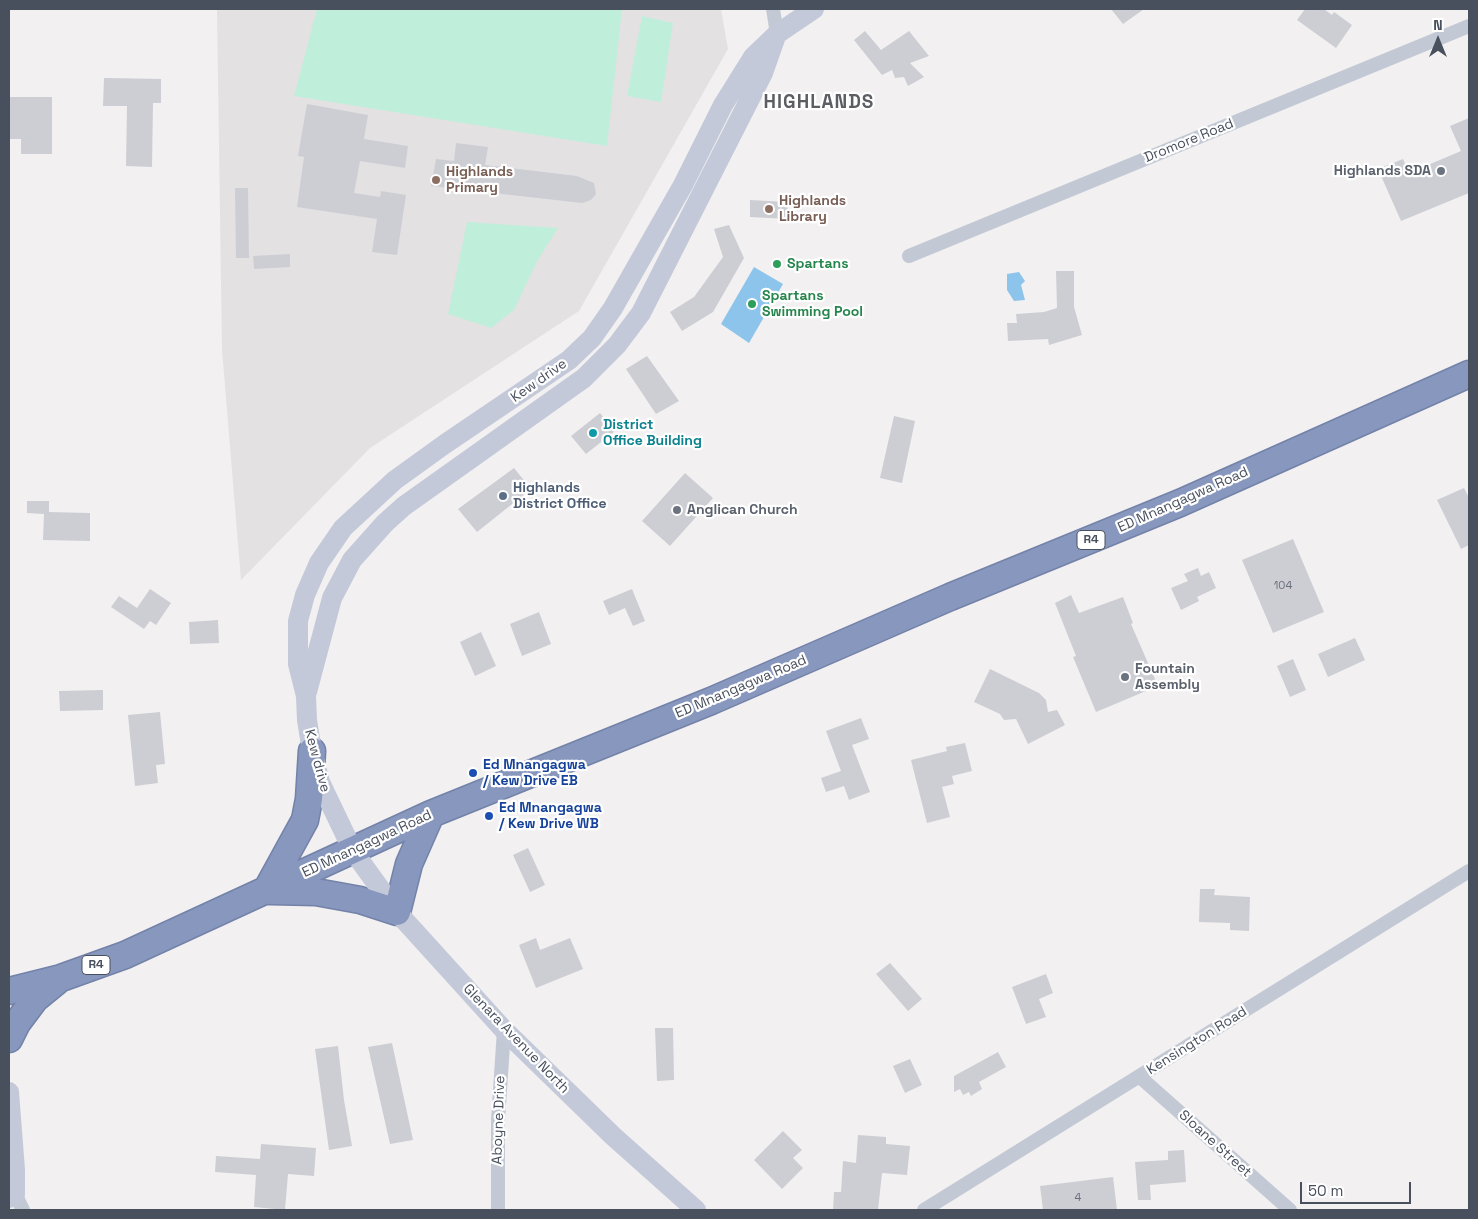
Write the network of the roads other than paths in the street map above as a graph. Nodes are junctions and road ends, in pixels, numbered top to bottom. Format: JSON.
{"nodes":[{"id":1,"x":773,"y":9,"type":"edge"},
{"id":2,"x":814,"y":9,"type":"edge"},
{"id":3,"x":1469,"y":26,"type":"edge"},
{"id":4,"x":777,"y":34,"type":"junction"},
{"id":5,"x":909,"y":256,"type":"dead end"},
{"id":6,"x":1469,"y":374,"type":"edge"},
{"id":7,"x":306,"y":696,"type":"junction"},
{"id":8,"x":312,"y":751,"type":"junction"},
{"id":9,"x":431,"y":814,"type":"junction"},
{"id":10,"x":354,"y":851,"type":"junction"},
{"id":11,"x":1469,"y":871,"type":"edge"},
{"id":12,"x":266,"y":891,"type":"junction"},
{"id":13,"x":397,"y":912,"type":"junction"},
{"id":14,"x":62,"y":978,"type":"junction"},
{"id":15,"x":9,"y":991,"type":"edge"},
{"id":16,"x":504,"y":1030,"type":"junction"},
{"id":17,"x":9,"y":1039,"type":"edge"},
{"id":18,"x":1140,"y":1077,"type":"junction"},
{"id":19,"x":9,"y":1092,"type":"edge"},
{"id":20,"x":16,"y":1201,"type":"edge"},
{"id":21,"x":498,"y":1210,"type":"edge"},
{"id":22,"x":696,"y":1210,"type":"edge"},
{"id":23,"x":924,"y":1210,"type":"edge"},
{"id":24,"x":1290,"y":1210,"type":"edge"}],
"edges":[{"from":1,"to":4,"type":"street"},
{"from":2,"to":4,"type":"street","name":"Kew drive"},
{"from":3,"to":5,"type":"street","name":"Dromore Road"},
{"from":4,"to":7,"type":"street","name":"Kew drive"},
{"from":4,"to":7,"type":"street","name":"Kew drive"},
{"from":6,"to":9,"type":"highway","name":"ED Mnangagwa Road","number":"R4"},
{"from":7,"to":8,"type":"street","name":"Kew drive"},
{"from":8,"to":10,"type":"street","name":"Kew drive"},
{"from":8,"to":12,"type":"highway"},
{"from":9,"to":10,"type":"highway","name":"ED Mnangagwa Road","number":"R4"},
{"from":9,"to":13,"type":"highway"},
{"from":10,"to":12,"type":"highway","name":"ED Mnangagwa Road","number":"R4"},
{"from":10,"to":13,"type":"street","name":"Glenara Avenue North"},
{"from":11,"to":18,"type":"street","name":"Kensington Road"},
{"from":12,"to":13,"type":"highway"},
{"from":12,"to":14,"type":"highway","name":"ED Mnangagwa Road","number":"R4"},
{"from":13,"to":16,"type":"street","name":"Glenara Avenue North"},
{"from":14,"to":15,"type":"highway","name":"ED Mnangagwa Road","number":"R4"},
{"from":14,"to":17,"type":"highway"},
{"from":16,"to":21,"type":"street","name":"Aboyne Drive"},
{"from":16,"to":22,"type":"street","name":"Glenara Avenue North"},
{"from":18,"to":23,"type":"street","name":"Kensington Road"},
{"from":18,"to":24,"type":"street","name":"Sloane Street"},
{"from":19,"to":20,"type":"street"}]}
